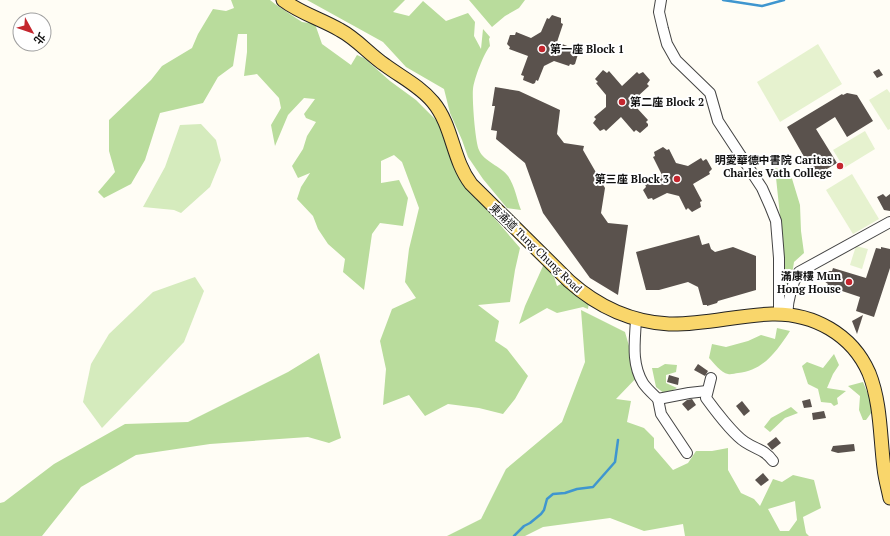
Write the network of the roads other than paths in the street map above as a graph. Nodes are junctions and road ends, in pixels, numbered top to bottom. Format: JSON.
{"nodes":[{"id":1,"x":283,"y":0,"type":"edge"},
{"id":2,"x":661,"y":0,"type":"edge"},
{"id":3,"x":890,"y":222,"type":"edge"},
{"id":4,"x":783,"y":315,"type":"junction"},
{"id":5,"x":636,"y":319,"type":"junction"},
{"id":6,"x":711,"y":378,"type":"dead end"},
{"id":7,"x":707,"y":391,"type":"junction"},
{"id":8,"x":658,"y":400,"type":"junction"},
{"id":9,"x":687,"y":453,"type":"dead end"},
{"id":10,"x":773,"y":461,"type":"dead end"},
{"id":11,"x":890,"y":498,"type":"edge"}],
"edges":[{"from":1,"to":5,"type":"main road","name":"東涌道 Tung Chung Road"},
{"from":2,"to":4,"type":"street"},
{"from":3,"to":4,"type":"street"},
{"from":4,"to":5,"type":"main road","name":"東涌道 Tung Chung Road"},
{"from":4,"to":11,"type":"main road","name":"東涌道 Tung Chung Road"},
{"from":5,"to":8,"type":"street"},
{"from":6,"to":7,"type":"street"},
{"from":7,"to":8,"type":"street"},
{"from":7,"to":10,"type":"street"},
{"from":8,"to":9,"type":"street"}]}
